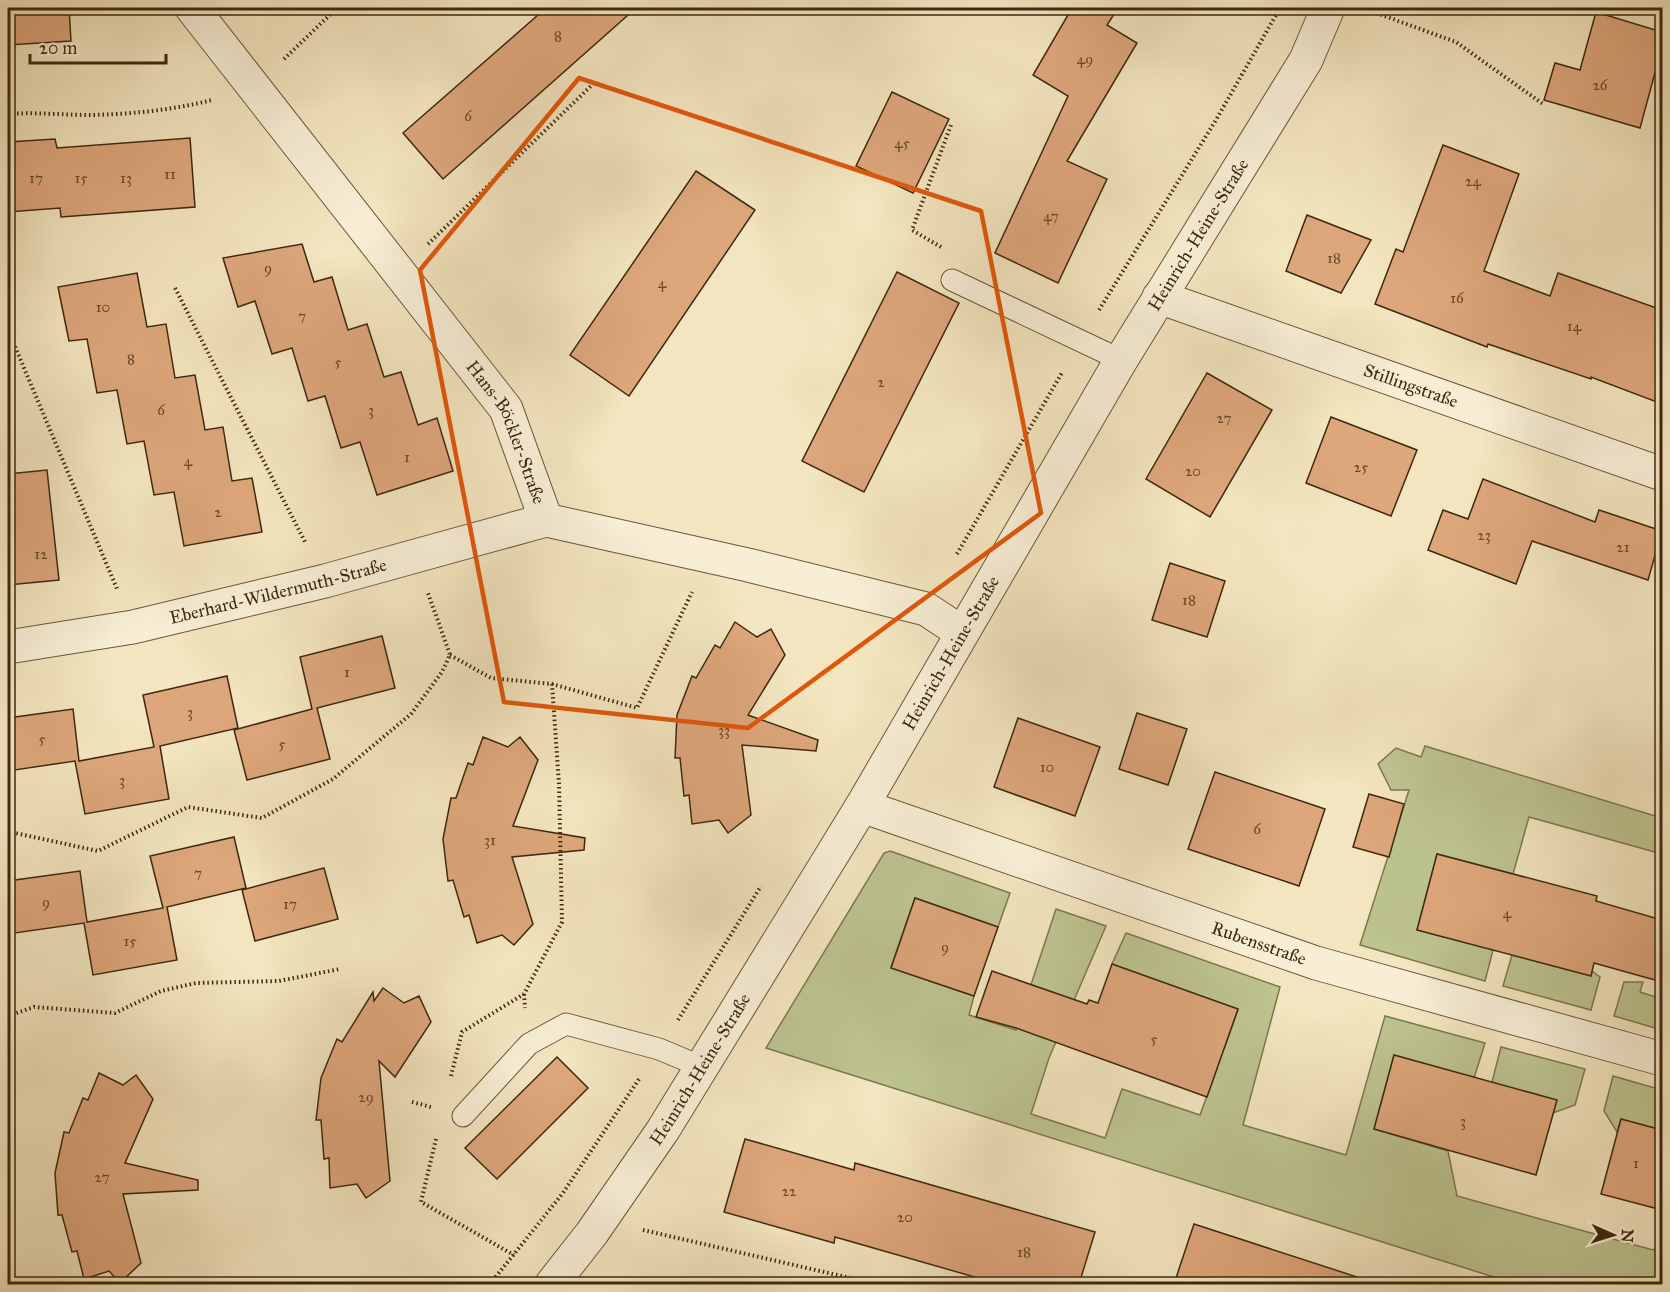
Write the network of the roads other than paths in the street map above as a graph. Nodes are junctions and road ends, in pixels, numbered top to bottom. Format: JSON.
{"nodes":[{"id":1,"x":192,"y":8,"type":"edge"},
{"id":2,"x":1328,"y":8,"type":"edge"},
{"id":3,"x":952,"y":280,"type":"dead end"},
{"id":4,"x":1159,"y":297,"type":"junction"},
{"id":5,"x":1121,"y":360,"type":"junction"},
{"id":6,"x":1662,"y":474,"type":"edge"},
{"id":7,"x":546,"y":520,"type":"junction"},
{"id":8,"x":961,"y":632,"type":"junction"},
{"id":9,"x":8,"y":647,"type":"edge"},
{"id":10,"x":862,"y":806,"type":"junction"},
{"id":11,"x":1662,"y":1059,"type":"edge"},
{"id":12,"x":702,"y":1067,"type":"junction"},
{"id":13,"x":463,"y":1116,"type":"dead end"},
{"id":14,"x":552,"y":1284,"type":"edge"}],
"edges":[{"from":1,"to":7,"type":"street","name":"Hans-Böckler-Straße"},
{"from":2,"to":4,"type":"street","name":"Heinrich-Heine-Straße"},
{"from":3,"to":5,"type":"lane"},
{"from":4,"to":5,"type":"street","name":"Heinrich-Heine-Straße"},
{"from":4,"to":6,"type":"street","name":"Stillingstraße"},
{"from":5,"to":8,"type":"street","name":"Heinrich-Heine-Straße"},
{"from":7,"to":8,"type":"street","name":"Hans-Böckler-Straße"},
{"from":7,"to":9,"type":"street","name":"Eberhard-Wildermuth-Straße"},
{"from":8,"to":10,"type":"street","name":"Heinrich-Heine-Straße"},
{"from":10,"to":11,"type":"street","name":"Rubensstraße"},
{"from":10,"to":12,"type":"street","name":"Heinrich-Heine-Straße"},
{"from":12,"to":13,"type":"lane"},
{"from":12,"to":14,"type":"street","name":"Heinrich-Heine-Straße"}]}
